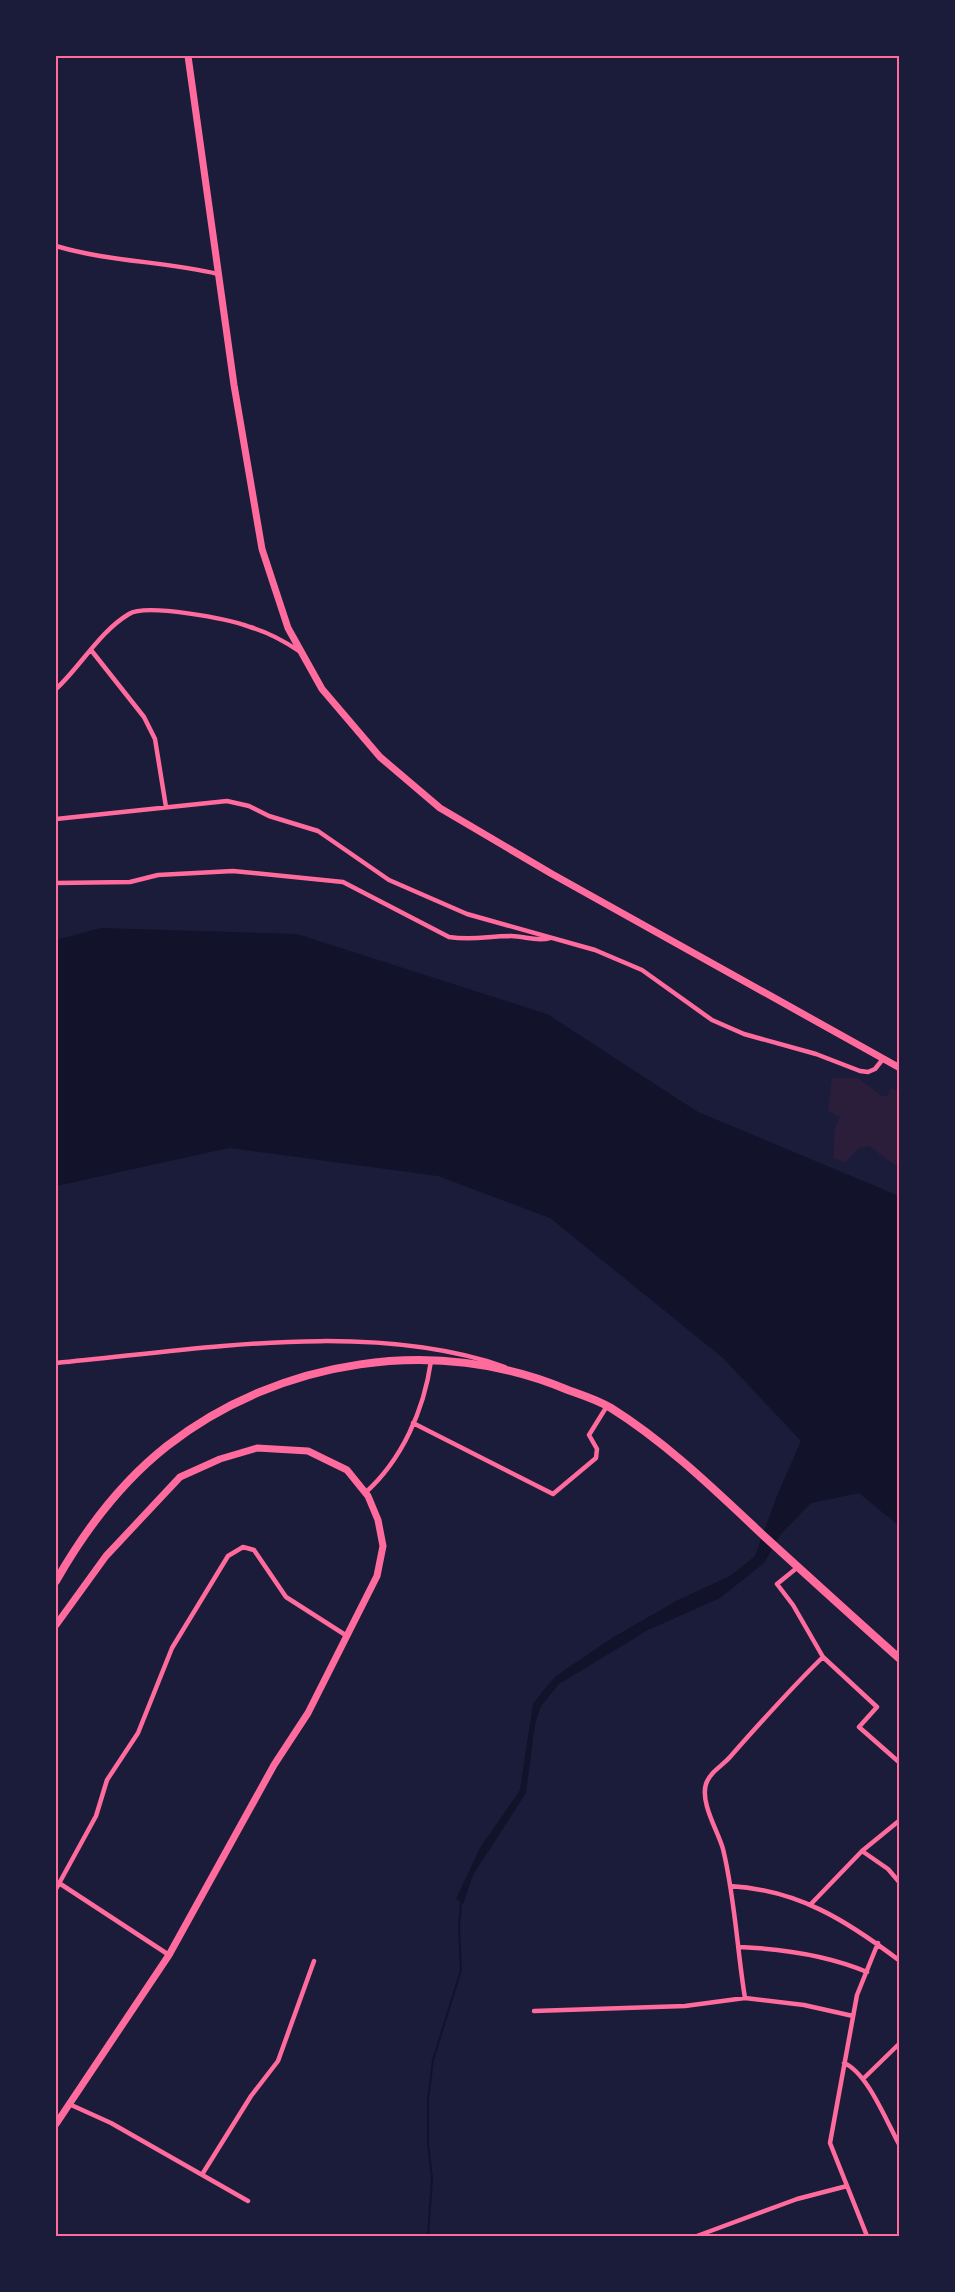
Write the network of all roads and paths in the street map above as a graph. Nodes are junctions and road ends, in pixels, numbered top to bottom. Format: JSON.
{"nodes":[{"id":1,"x":188,"y":56,"type":"edge"},
{"id":2,"x":56,"y":246,"type":"edge"},
{"id":3,"x":218,"y":274,"type":"junction"},
{"id":4,"x":91,"y":650,"type":"junction"},
{"id":5,"x":302,"y":652,"type":"junction"},
{"id":6,"x":56,"y":689,"type":"edge"},
{"id":7,"x":166,"y":807,"type":"junction"},
{"id":8,"x":56,"y":819,"type":"edge"},
{"id":9,"x":56,"y":883,"type":"edge"},
{"id":10,"x":551,"y":938,"type":"junction"},
{"id":11,"x":883,"y":1059,"type":"junction"},
{"id":12,"x":900,"y":1068,"type":"edge"},
{"id":13,"x":431,"y":1361,"type":"junction"},
{"id":14,"x":56,"y":1363,"type":"edge"},
{"id":15,"x":526,"y":1374,"type":"junction"},
{"id":16,"x":607,"y":1406,"type":"junction"},
{"id":17,"x":413,"y":1423,"type":"junction"},
{"id":18,"x":365,"y":1493,"type":"junction"},
{"id":19,"x":796,"y":1566,"type":"junction"},
{"id":20,"x":56,"y":1581,"type":"edge"},
{"id":21,"x":56,"y":1624,"type":"edge"},
{"id":22,"x":347,"y":1636,"type":"junction"},
{"id":23,"x":824,"y":1657,"type":"junction"},
{"id":24,"x":900,"y":1659,"type":"edge"},
{"id":25,"x":900,"y":1763,"type":"edge"},
{"id":26,"x":900,"y":1820,"type":"edge"},
{"id":27,"x":862,"y":1851,"type":"junction"},
{"id":28,"x":59,"y":1883,"type":"junction"},
{"id":29,"x":900,"y":1883,"type":"edge"},
{"id":30,"x":730,"y":1886,"type":"junction"},
{"id":31,"x":56,"y":1889,"type":"edge"},
{"id":32,"x":810,"y":1905,"type":"junction"},
{"id":33,"x":878,"y":1943,"type":"junction"},
{"id":34,"x":740,"y":1947,"type":"junction"},
{"id":35,"x":169,"y":1955,"type":"junction"},
{"id":36,"x":314,"y":1961,"type":"dead end"},
{"id":37,"x":900,"y":1961,"type":"edge"},
{"id":38,"x":867,"y":1972,"type":"junction"},
{"id":39,"x":745,"y":1998,"type":"junction"},
{"id":40,"x":534,"y":2012,"type":"dead end"},
{"id":41,"x":853,"y":2016,"type":"junction"},
{"id":42,"x":900,"y":2043,"type":"edge"},
{"id":43,"x":844,"y":2063,"type":"junction"},
{"id":44,"x":862,"y":2079,"type":"junction"},
{"id":45,"x":69,"y":2104,"type":"junction"},
{"id":46,"x":56,"y":2124,"type":"edge"},
{"id":47,"x":900,"y":2146,"type":"edge"},
{"id":48,"x":203,"y":2173,"type":"junction"},
{"id":49,"x":847,"y":2186,"type":"junction"},
{"id":50,"x":248,"y":2201,"type":"dead end"},
{"id":51,"x":697,"y":2236,"type":"edge"},
{"id":52,"x":867,"y":2236,"type":"edge"}],
"edges":[{"from":1,"to":3,"type":"main road"},
{"from":2,"to":3,"type":"street"},
{"from":3,"to":5,"type":"main road"},
{"from":4,"to":5,"type":"street"},
{"from":4,"to":6,"type":"street"},
{"from":4,"to":7,"type":"street"},
{"from":5,"to":11,"type":"main road"},
{"from":7,"to":8,"type":"street"},
{"from":7,"to":10,"type":"street"},
{"from":9,"to":10,"type":"street"},
{"from":10,"to":11,"type":"street"},
{"from":11,"to":12,"type":"main road"},
{"from":13,"to":15,"type":"highway"},
{"from":13,"to":17,"type":"street"},
{"from":13,"to":20,"type":"highway"},
{"from":14,"to":15,"type":"street"},
{"from":15,"to":16,"type":"highway"},
{"from":16,"to":17,"type":"street"},
{"from":16,"to":19,"type":"highway"},
{"from":17,"to":18,"type":"street"},
{"from":18,"to":21,"type":"main road"},
{"from":18,"to":22,"type":"main road"},
{"from":19,"to":23,"type":"street"},
{"from":19,"to":24,"type":"highway"},
{"from":22,"to":28,"type":"street"},
{"from":22,"to":35,"type":"main road"},
{"from":23,"to":25,"type":"street"},
{"from":23,"to":30,"type":"street"},
{"from":26,"to":27,"type":"street"},
{"from":27,"to":29,"type":"street"},
{"from":27,"to":32,"type":"street"},
{"from":28,"to":31,"type":"street"},
{"from":28,"to":35,"type":"street"},
{"from":30,"to":32,"type":"street"},
{"from":30,"to":34,"type":"street"},
{"from":32,"to":33,"type":"street"},
{"from":33,"to":37,"type":"street"},
{"from":33,"to":38,"type":"street"},
{"from":34,"to":38,"type":"street"},
{"from":34,"to":39,"type":"street"},
{"from":35,"to":45,"type":"main road"},
{"from":36,"to":48,"type":"street"},
{"from":38,"to":41,"type":"street"},
{"from":39,"to":40,"type":"street"},
{"from":39,"to":41,"type":"street"},
{"from":41,"to":43,"type":"street"},
{"from":42,"to":44,"type":"street"},
{"from":43,"to":44,"type":"street"},
{"from":43,"to":49,"type":"street"},
{"from":44,"to":47,"type":"street"},
{"from":45,"to":46,"type":"main road"},
{"from":45,"to":48,"type":"street"},
{"from":48,"to":50,"type":"street"},
{"from":49,"to":51,"type":"street"},
{"from":49,"to":52,"type":"street"}]}
